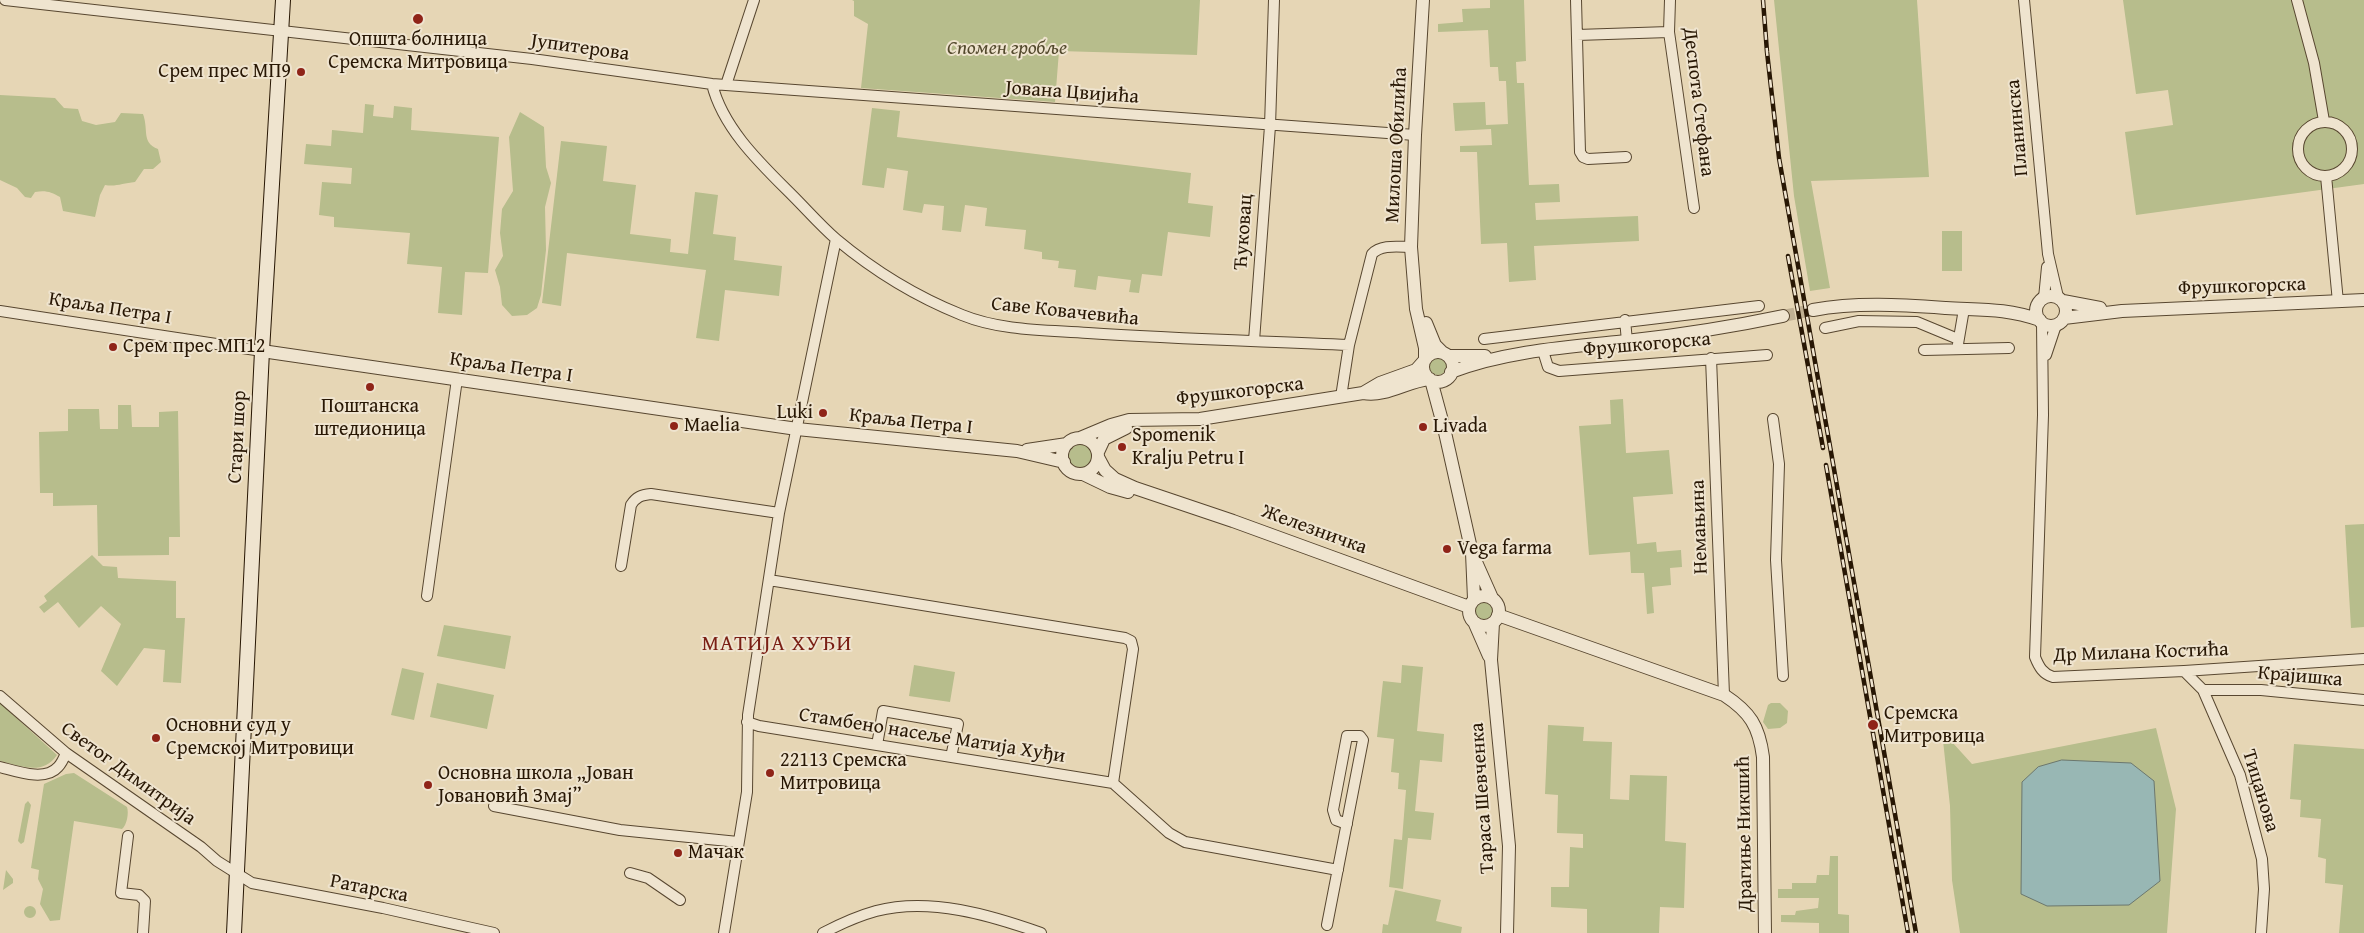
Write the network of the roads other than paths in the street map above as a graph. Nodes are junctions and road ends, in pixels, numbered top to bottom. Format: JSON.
{"nodes":[{"id":1,"x":5,"y":0,"type":"edge"},
{"id":2,"x":283,"y":0,"type":"edge"},
{"id":3,"x":754,"y":0,"type":"edge"},
{"id":4,"x":1274,"y":0,"type":"edge"},
{"id":5,"x":1423,"y":0,"type":"edge"},
{"id":6,"x":1576,"y":0,"type":"edge"},
{"id":7,"x":1670,"y":0,"type":"edge"},
{"id":8,"x":2024,"y":0,"type":"edge"},
{"id":9,"x":2297,"y":0,"type":"edge"},
{"id":10,"x":280,"y":31,"type":"junction"},
{"id":11,"x":1669,"y":32,"type":"junction"},
{"id":12,"x":1577,"y":35,"type":"junction"},
{"id":13,"x":712,"y":84,"type":"junction"},
{"id":14,"x":726,"y":85,"type":"junction"},
{"id":15,"x":2324,"y":121,"type":"junction"},
{"id":16,"x":1270,"y":126,"type":"junction"},
{"id":17,"x":1415,"y":135,"type":"junction"},
{"id":18,"x":1626,"y":158,"type":"dead end"},
{"id":19,"x":2326,"y":176,"type":"junction"},
{"id":20,"x":1694,"y":208,"type":"dead end"},
{"id":21,"x":836,"y":239,"type":"junction"},
{"id":22,"x":1411,"y":247,"type":"junction"},
{"id":23,"x":2048,"y":254,"type":"junction"},
{"id":24,"x":1416,"y":292,"type":"junction"},
{"id":25,"x":2042,"y":299,"type":"junction"},
{"id":26,"x":2060,"y":299,"type":"junction"},
{"id":27,"x":2364,"y":300,"type":"edge"},
{"id":28,"x":2338,"y":302,"type":"junction"},
{"id":29,"x":1759,"y":306,"type":"dead end"},
{"id":30,"x":1964,"y":309,"type":"junction"},
{"id":31,"x":1813,"y":310,"type":"tunnel mouth"},
{"id":32,"x":2004,"y":310,"type":"junction"},
{"id":33,"x":0,"y":311,"type":"edge"},
{"id":34,"x":2122,"y":311,"type":"junction"},
{"id":35,"x":1783,"y":316,"type":"tunnel mouth"},
{"id":36,"x":1625,"y":320,"type":"junction"},
{"id":37,"x":2041,"y":321,"type":"junction"},
{"id":38,"x":2060,"y":322,"type":"junction"},
{"id":39,"x":1825,"y":328,"type":"dead end"},
{"id":40,"x":1484,"y":339,"type":"dead end"},
{"id":41,"x":1627,"y":340,"type":"junction"},
{"id":42,"x":1254,"y":341,"type":"junction"},
{"id":43,"x":1958,"y":344,"type":"junction"},
{"id":44,"x":1349,"y":345,"type":"junction"},
{"id":45,"x":2009,"y":348,"type":"dead end"},
{"id":46,"x":1924,"y":350,"type":"dead end"},
{"id":47,"x":262,"y":351,"type":"junction"},
{"id":48,"x":1544,"y":351,"type":"junction"},
{"id":49,"x":1445,"y":354,"type":"junction"},
{"id":50,"x":1517,"y":355,"type":"junction"},
{"id":51,"x":1767,"y":355,"type":"dead end"},
{"id":52,"x":1711,"y":358,"type":"junction"},
{"id":53,"x":1424,"y":361,"type":"junction"},
{"id":54,"x":2043,"y":371,"type":"junction"},
{"id":55,"x":1449,"y":375,"type":"junction"},
{"id":56,"x":457,"y":379,"type":"junction"},
{"id":57,"x":1430,"y":380,"type":"junction"},
{"id":58,"x":1363,"y":393,"type":"junction"},
{"id":59,"x":1341,"y":397,"type":"junction"},
{"id":60,"x":1773,"y":419,"type":"dead end"},
{"id":61,"x":1152,"y":421,"type":"junction"},
{"id":62,"x":1444,"y":428,"type":"junction"},
{"id":63,"x":797,"y":430,"type":"junction"},
{"id":64,"x":1080,"y":438,"type":"junction"},
{"id":65,"x":1067,"y":444,"type":"junction"},
{"id":66,"x":1017,"y":451,"type":"junction"},
{"id":67,"x":1098,"y":455,"type":"junction"},
{"id":68,"x":1064,"y":462,"type":"junction"},
{"id":69,"x":1083,"y":474,"type":"junction"},
{"id":70,"x":1145,"y":492,"type":"junction"},
{"id":71,"x":780,"y":513,"type":"junction"},
{"id":72,"x":1472,"y":553,"type":"junction"},
{"id":73,"x":621,"y":566,"type":"dead end"},
{"id":74,"x":769,"y":580,"type":"junction"},
{"id":75,"x":427,"y":596,"type":"dead end"},
{"id":76,"x":1492,"y":598,"type":"junction"},
{"id":77,"x":1472,"y":603,"type":"junction"},
{"id":78,"x":1496,"y":619,"type":"junction"},
{"id":79,"x":1475,"y":624,"type":"junction"},
{"id":80,"x":2364,"y":659,"type":"edge"},
{"id":81,"x":1491,"y":660,"type":"junction"},
{"id":82,"x":2184,"y":672,"type":"junction"},
{"id":83,"x":1783,"y":676,"type":"dead end"},
{"id":84,"x":2202,"y":690,"type":"junction"},
{"id":85,"x":1724,"y":695,"type":"junction"},
{"id":86,"x":0,"y":696,"type":"edge"},
{"id":87,"x":2364,"y":700,"type":"edge"},
{"id":88,"x":747,"y":722,"type":"junction"},
{"id":89,"x":877,"y":745,"type":"junction"},
{"id":90,"x":66,"y":753,"type":"junction"},
{"id":91,"x":952,"y":757,"type":"junction"},
{"id":92,"x":0,"y":767,"type":"edge"},
{"id":93,"x":1113,"y":783,"type":"junction"},
{"id":94,"x":494,"y":806,"type":"dead end"},
{"id":95,"x":1347,"y":824,"type":"junction"},
{"id":96,"x":128,"y":836,"type":"dead end"},
{"id":97,"x":738,"y":842,"type":"junction"},
{"id":98,"x":1338,"y":870,"type":"junction"},
{"id":99,"x":630,"y":873,"type":"dead end"},
{"id":100,"x":238,"y":876,"type":"junction"},
{"id":101,"x":680,"y":900,"type":"dead end"},
{"id":102,"x":726,"y":906,"type":"junction"},
{"id":103,"x":1327,"y":925,"type":"dead end"},
{"id":104,"x":143,"y":933,"type":"edge"},
{"id":105,"x":234,"y":933,"type":"edge"},
{"id":106,"x":494,"y":933,"type":"edge"},
{"id":107,"x":724,"y":933,"type":"edge"},
{"id":108,"x":730,"y":933,"type":"edge"},
{"id":109,"x":823,"y":933,"type":"edge"},
{"id":110,"x":1041,"y":933,"type":"edge"},
{"id":111,"x":1507,"y":933,"type":"edge"},
{"id":112,"x":1765,"y":933,"type":"edge"},
{"id":113,"x":2261,"y":933,"type":"edge"}],
"edges":[{"from":1,"to":10,"type":"street","name":"Јупитерова"},
{"from":2,"to":10,"type":"main road","name":"Стари шор"},
{"from":3,"to":14,"type":"street"},
{"from":4,"to":16,"type":"street","name":"Ћуковац"},
{"from":5,"to":17,"type":"street","name":"Милоша Обилића"},
{"from":6,"to":12,"type":"street"},
{"from":7,"to":11,"type":"street","name":"Деспота Стефана"},
{"from":8,"to":23,"type":"street","name":"Планинска"},
{"from":9,"to":15,"type":"street"},
{"from":10,"to":13,"type":"street","name":"Јупитерова"},
{"from":10,"to":47,"type":"main road","name":"Стари шор"},
{"from":11,"to":12,"type":"street"},
{"from":11,"to":20,"type":"street","name":"Деспота Стефана"},
{"from":12,"to":18,"type":"street"},
{"from":13,"to":14,"type":"street","name":"Јупитерова"},
{"from":13,"to":21,"type":"street","name":"Саве Ковачевића"},
{"from":14,"to":16,"type":"street","name":"Јована Цвијића"},
{"from":15,"to":19,"type":"street"},
{"from":15,"to":19,"type":"street"},
{"from":16,"to":17,"type":"street","name":"Јована Цвијића"},
{"from":16,"to":42,"type":"street","name":"Ћуковац"},
{"from":17,"to":22,"type":"street","name":"Милоша Обилића"},
{"from":19,"to":28,"type":"street"},
{"from":21,"to":42,"type":"street","name":"Саве Ковачевића"},
{"from":21,"to":63,"type":"street"},
{"from":22,"to":24,"type":"street","name":"Милоша Обилића"},
{"from":22,"to":44,"type":"street"},
{"from":23,"to":25,"type":"street","name":"Планинска"},
{"from":23,"to":26,"type":"street","name":"Планинска"},
{"from":24,"to":49,"type":"street","name":"Милоша Обилића"},
{"from":24,"to":53,"type":"street","name":"Милоша Обилића"},
{"from":25,"to":26,"type":"street"},
{"from":25,"to":32,"type":"street"},
{"from":25,"to":37,"type":"street"},
{"from":26,"to":34,"type":"street","name":"Фрушкогорска"},
{"from":26,"to":38,"type":"street"},
{"from":27,"to":28,"type":"street","name":"Фрушкогорска"},
{"from":28,"to":34,"type":"street","name":"Фрушкогорска"},
{"from":29,"to":36,"type":"street","name":"Фрушкогорска"},
{"from":30,"to":31,"type":"street"},
{"from":30,"to":32,"type":"street"},
{"from":30,"to":43,"type":"street"},
{"from":32,"to":37,"type":"street"},
{"from":33,"to":47,"type":"street","name":"Краља Петра I"},
{"from":34,"to":38,"type":"street","name":"Фрушкогорска"},
{"from":35,"to":41,"type":"street","name":"Фрушкогорска"},
{"from":36,"to":40,"type":"street","name":"Фрушкогорска"},
{"from":36,"to":41,"type":"street","name":"Фрушкогорска"},
{"from":37,"to":38,"type":"street"},
{"from":37,"to":54,"type":"street","name":"Др Милана Костића"},
{"from":38,"to":54,"type":"street","name":"Др Милана Костића"},
{"from":39,"to":43,"type":"street"},
{"from":41,"to":48,"type":"street","name":"Фрушкогорска"},
{"from":42,"to":44,"type":"street","name":"Саве Ковачевића"},
{"from":43,"to":45,"type":"street"},
{"from":43,"to":46,"type":"street"},
{"from":44,"to":59,"type":"street"},
{"from":47,"to":56,"type":"street","name":"Краља Петра I"},
{"from":47,"to":100,"type":"main road","name":"Стари шор"},
{"from":48,"to":50,"type":"street","name":"Фрушкогорска"},
{"from":48,"to":52,"type":"street","name":"Фрушкогорска"},
{"from":49,"to":50,"type":"street","name":"Фрушкогорска"},
{"from":49,"to":53,"type":"street"},
{"from":49,"to":55,"type":"street"},
{"from":50,"to":55,"type":"street","name":"Фрушкогорска"},
{"from":51,"to":52,"type":"street","name":"Фрушкогорска"},
{"from":52,"to":85,"type":"street","name":"Немањина"},
{"from":53,"to":57,"type":"street"},
{"from":53,"to":58,"type":"street","name":"Фрушкогорска"},
{"from":54,"to":82,"type":"street","name":"Др Милана Костића"},
{"from":55,"to":57,"type":"street"},
{"from":55,"to":62,"type":"street"},
{"from":56,"to":63,"type":"street","name":"Краља Петра I"},
{"from":56,"to":75,"type":"street"},
{"from":57,"to":58,"type":"street","name":"Фрушкогорска"},
{"from":57,"to":62,"type":"street"},
{"from":58,"to":59,"type":"street","name":"Фрушкогорска"},
{"from":59,"to":61,"type":"street","name":"Фрушкогорска"},
{"from":60,"to":83,"type":"street"},
{"from":61,"to":64,"type":"street","name":"Фрушкогорска"},
{"from":61,"to":67,"type":"street","name":"Фрушкогорска"},
{"from":62,"to":72,"type":"street"},
{"from":63,"to":66,"type":"street","name":"Краља Петра I"},
{"from":63,"to":71,"type":"street"},
{"from":64,"to":65,"type":"street"},
{"from":64,"to":67,"type":"street"},
{"from":65,"to":66,"type":"street","name":"Краља Петра I"},
{"from":65,"to":68,"type":"street"},
{"from":66,"to":68,"type":"street","name":"Краља Петра I"},
{"from":67,"to":69,"type":"street"},
{"from":67,"to":70,"type":"street","name":"Железничка"},
{"from":68,"to":69,"type":"street"},
{"from":69,"to":70,"type":"street","name":"Железничка"},
{"from":70,"to":77,"type":"street","name":"Железничка"},
{"from":71,"to":73,"type":"street"},
{"from":71,"to":74,"type":"street"},
{"from":72,"to":76,"type":"street"},
{"from":72,"to":77,"type":"street"},
{"from":74,"to":88,"type":"street"},
{"from":74,"to":93,"type":"street"},
{"from":76,"to":77,"type":"street"},
{"from":76,"to":78,"type":"street"},
{"from":77,"to":79,"type":"street"},
{"from":78,"to":79,"type":"street"},
{"from":78,"to":81,"type":"street","name":"Тараса Шевченка"},
{"from":78,"to":85,"type":"street"},
{"from":79,"to":81,"type":"street","name":"Тараса Шевченка"},
{"from":80,"to":82,"type":"street","name":"Др Милана Костића"},
{"from":81,"to":111,"type":"street","name":"Тараса Шевченка"},
{"from":82,"to":84,"type":"street","name":"Тицанова"},
{"from":84,"to":87,"type":"street","name":"Крајишка"},
{"from":84,"to":113,"type":"street","name":"Тицанова"},
{"from":85,"to":112,"type":"street","name":"Драгиње Никшић"},
{"from":86,"to":90,"type":"street","name":"Светог Димитрија"},
{"from":88,"to":89,"type":"street","name":"Стамбено насеље Матија Хуђи"},
{"from":88,"to":97,"type":"street"},
{"from":89,"to":91,"type":"street","name":"Стамбено насеље Матија Хуђи"},
{"from":89,"to":91,"type":"street"},
{"from":90,"to":92,"type":"street"},
{"from":90,"to":100,"type":"street","name":"Светог Димитрија"},
{"from":91,"to":93,"type":"street","name":"Стамбено насеље Матија Хуђи"},
{"from":93,"to":98,"type":"street"},
{"from":94,"to":97,"type":"street"},
{"from":95,"to":95,"type":"street"},
{"from":95,"to":98,"type":"street"},
{"from":96,"to":104,"type":"street"},
{"from":97,"to":102,"type":"street"},
{"from":98,"to":103,"type":"street"},
{"from":99,"to":101,"type":"street"},
{"from":100,"to":105,"type":"main road","name":"Стари шор"},
{"from":100,"to":106,"type":"street","name":"Ратарска"},
{"from":102,"to":107,"type":"street"},
{"from":102,"to":108,"type":"street"},
{"from":109,"to":110,"type":"street"}]}
